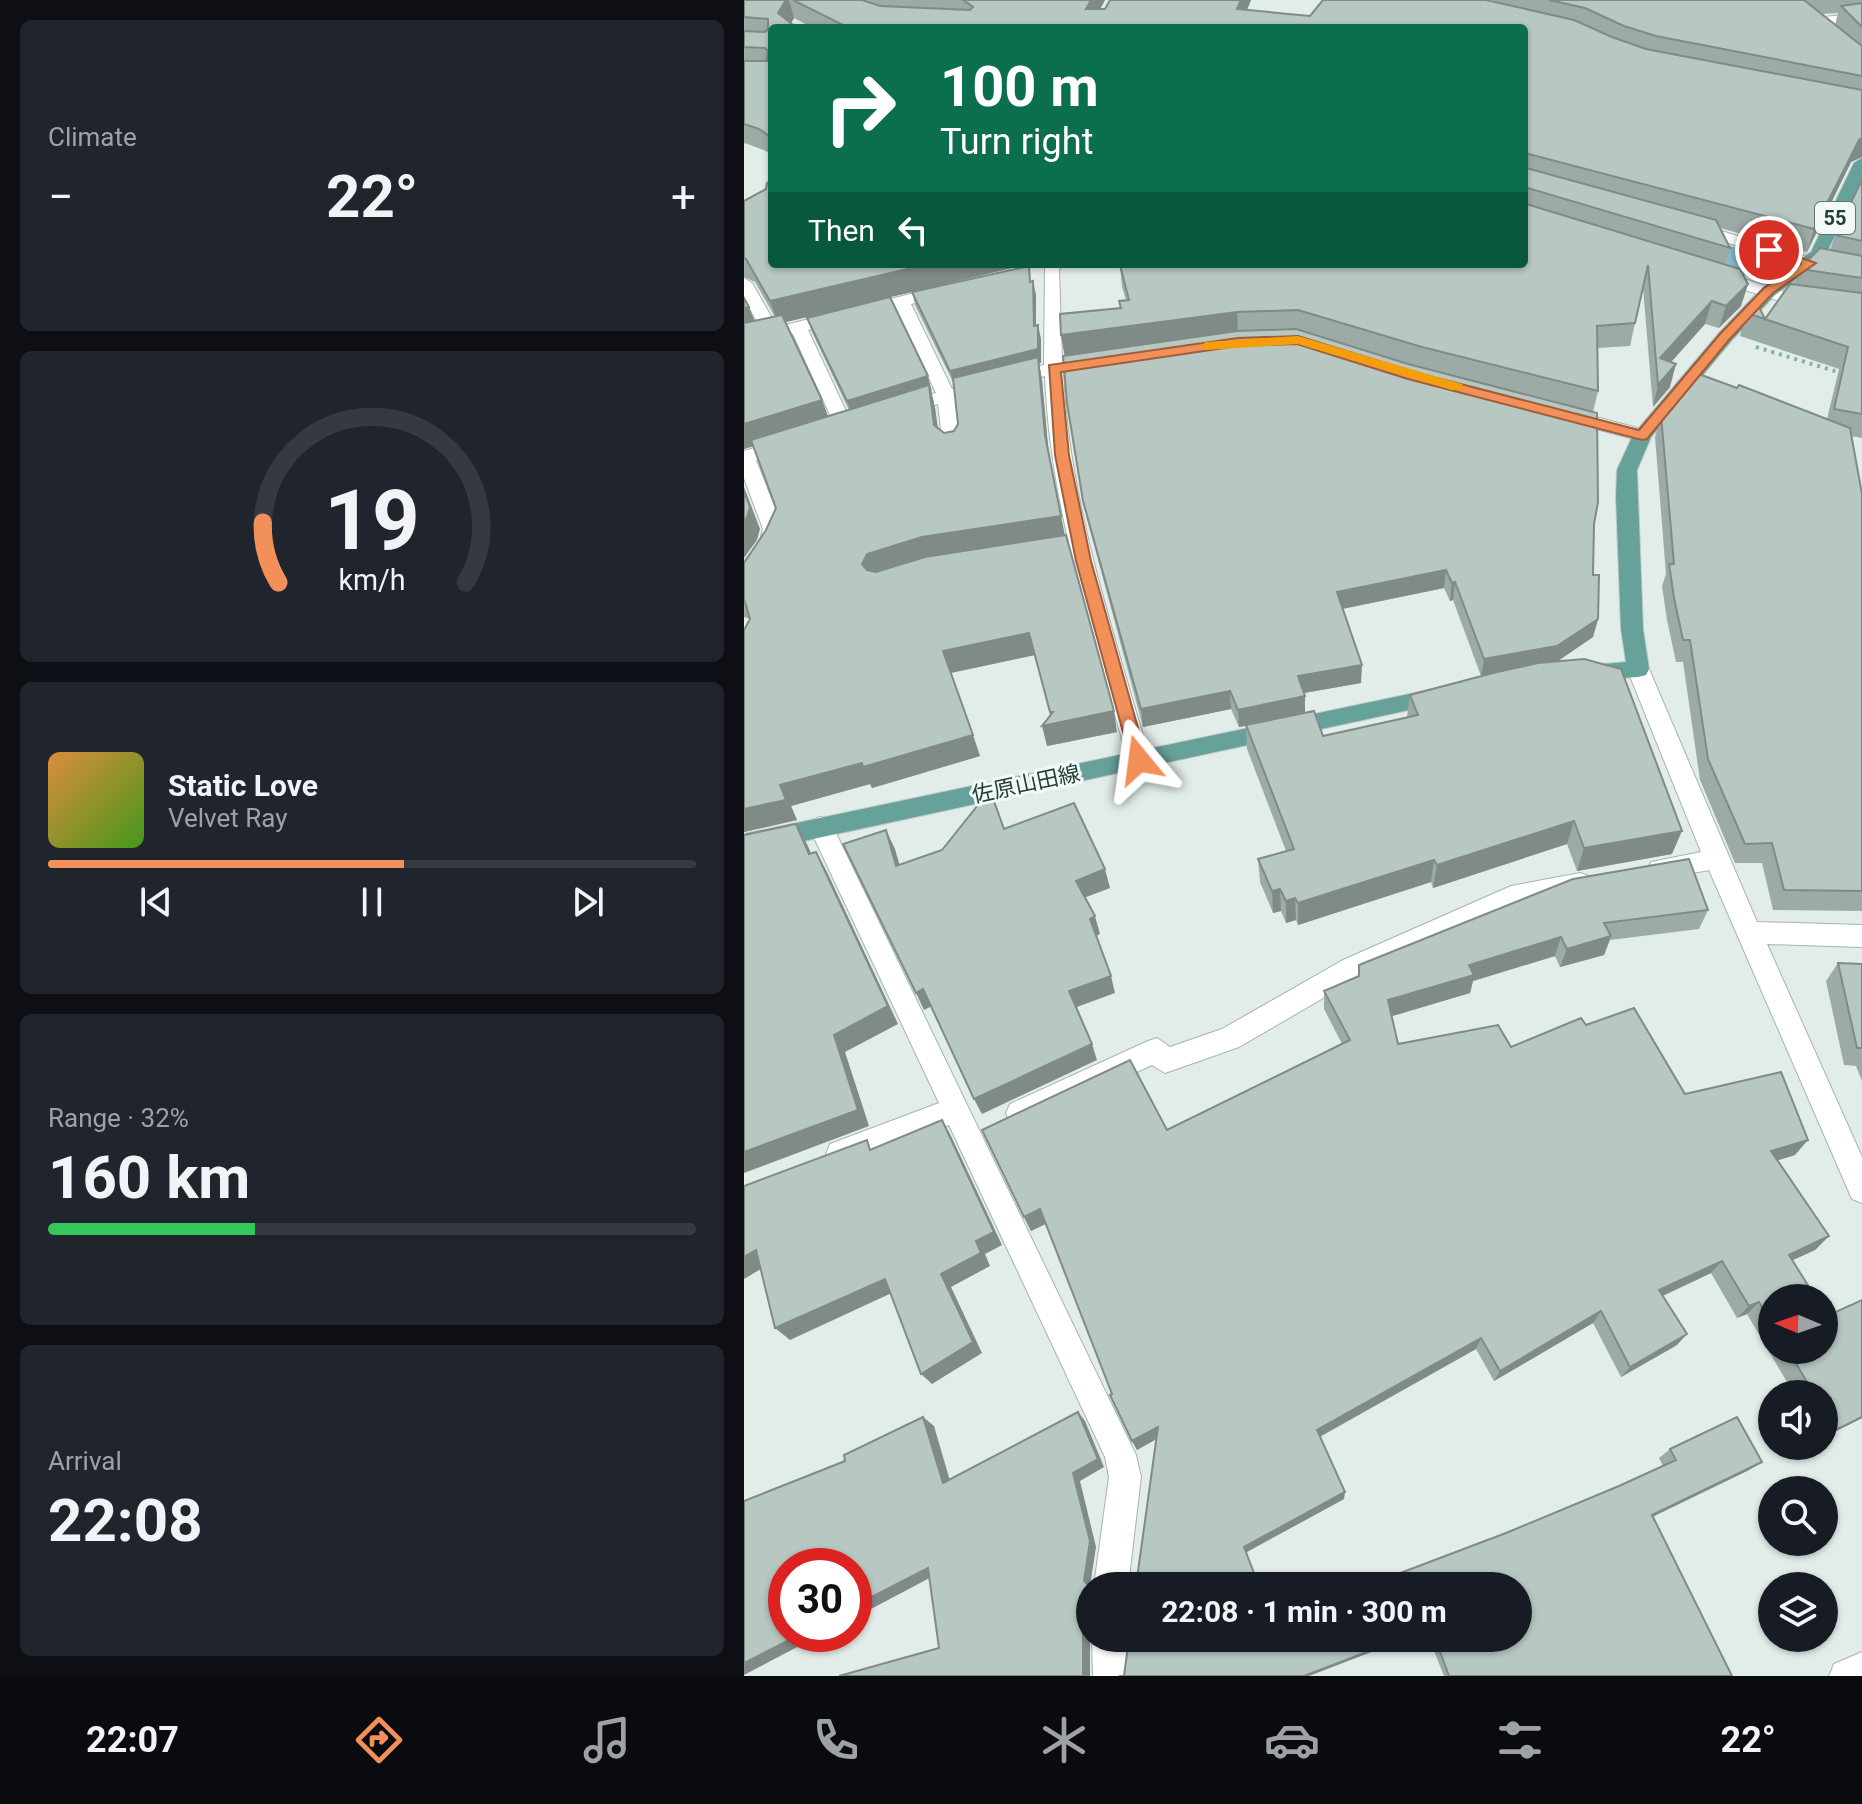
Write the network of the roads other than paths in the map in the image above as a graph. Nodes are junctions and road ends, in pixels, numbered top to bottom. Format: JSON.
{"nodes":[{"id":1,"x":1862,"y":17,"type":"edge"},
{"id":2,"x":1810,"y":18,"type":"joint"},
{"id":3,"x":1834,"y":40,"type":"edge"},
{"id":4,"x":1862,"y":163,"type":"edge"},
{"id":5,"x":1679,"y":223,"type":"edge"},
{"id":6,"x":1806,"y":266,"type":"junction"},
{"id":7,"x":1048,"y":268,"type":"edge"},
{"id":8,"x":1700,"y":270,"type":"edge"},
{"id":9,"x":1862,"y":273,"type":"edge"},
{"id":10,"x":744,"y":283,"type":"edge"},
{"id":11,"x":961,"y":287,"type":"edge"},
{"id":12,"x":1773,"y":288,"type":"junction"},
{"id":13,"x":901,"y":300,"type":"junction"},
{"id":14,"x":1862,"y":310,"type":"edge"},
{"id":15,"x":799,"y":329,"type":"junction"},
{"id":16,"x":773,"y":335,"type":"junction"},
{"id":17,"x":744,"y":341,"type":"edge"},
{"id":18,"x":1113,"y":359,"type":"edge"},
{"id":19,"x":1054,"y":368,"type":"junction"},
{"id":20,"x":946,"y":395,"type":"junction"},
{"id":21,"x":1551,"y":412,"type":"edge"},
{"id":22,"x":888,"y":413,"type":"edge"},
{"id":23,"x":844,"y":426,"type":"edge"},
{"id":24,"x":1642,"y":435,"type":"junction"},
{"id":25,"x":802,"y":439,"type":"edge"},
{"id":26,"x":952,"y":447,"type":"edge"},
{"id":27,"x":745,"y":458,"type":"edge"},
{"id":28,"x":744,"y":580,"type":"edge"},
{"id":29,"x":1638,"y":669,"type":"junction"},
{"id":30,"x":1561,"y":674,"type":"edge"},
{"id":31,"x":1456,"y":692,"type":"edge"},
{"id":32,"x":1139,"y":760,"type":"junction"},
{"id":33,"x":821,"y":827,"type":"junction"},
{"id":34,"x":744,"y":843,"type":"edge"},
{"id":35,"x":1716,"y":859,"type":"junction"},
{"id":36,"x":1641,"y":872,"type":"edge"},
{"id":37,"x":1611,"y":877,"type":"edge"},
{"id":38,"x":1749,"y":933,"type":"junction"},
{"id":39,"x":1862,"y":936,"type":"edge"},
{"id":40,"x":955,"y":1110,"type":"junction"},
{"id":41,"x":969,"y":1138,"type":"junction"},
{"id":42,"x":814,"y":1163,"type":"edge"},
{"id":43,"x":1862,"y":1189,"type":"edge"},
{"id":44,"x":1113,"y":1572,"type":"edge"},
{"id":45,"x":1109,"y":1652,"type":"edge"},
{"id":46,"x":1862,"y":1669,"type":"edge"},
{"id":47,"x":1110,"y":1676,"type":"edge"},
{"id":48,"x":1846,"y":1676,"type":"edge"}],
"edges":[{"from":1,"to":2,"type":"street"},
{"from":2,"to":3,"type":"main road"},
{"from":4,"to":6,"type":"main road","number":"55"},
{"from":5,"to":6,"type":"street"},
{"from":6,"to":9,"type":"street"},
{"from":6,"to":12,"type":"main road","number":"55"},
{"from":7,"to":19,"type":"street"},
{"from":8,"to":12,"type":"street"},
{"from":10,"to":16,"type":"street"},
{"from":11,"to":13,"type":"street"},
{"from":12,"to":14,"type":"street"},
{"from":12,"to":24,"type":"main road","number":"55"},
{"from":13,"to":15,"type":"street"},
{"from":13,"to":20,"type":"street"},
{"from":15,"to":16,"type":"street"},
{"from":15,"to":23,"type":"street"},
{"from":16,"to":17,"type":"street"},
{"from":18,"to":19,"type":"street"},
{"from":19,"to":20,"type":"street"},
{"from":19,"to":32,"type":"street"},
{"from":20,"to":22,"type":"street"},
{"from":20,"to":26,"type":"street"},
{"from":21,"to":24,"type":"street"},
{"from":24,"to":29,"type":"main road","number":"55"},
{"from":25,"to":27,"type":"street"},
{"from":27,"to":28,"type":"street"},
{"from":29,"to":30,"type":"main road"},
{"from":29,"to":35,"type":"street"},
{"from":31,"to":32,"type":"main road","name":"佐原山田線"},
{"from":32,"to":33,"type":"main road","name":"佐原山田線"},
{"from":33,"to":34,"type":"main road","name":"佐原山田線"},
{"from":33,"to":40,"type":"street"},
{"from":35,"to":36,"type":"street"},
{"from":35,"to":38,"type":"street"},
{"from":37,"to":41,"type":"street"},
{"from":38,"to":39,"type":"street"},
{"from":38,"to":43,"type":"street"},
{"from":40,"to":41,"type":"street"},
{"from":40,"to":42,"type":"street"},
{"from":41,"to":44,"type":"street"},
{"from":45,"to":47,"type":"street"},
{"from":46,"to":48,"type":"street"}]}
